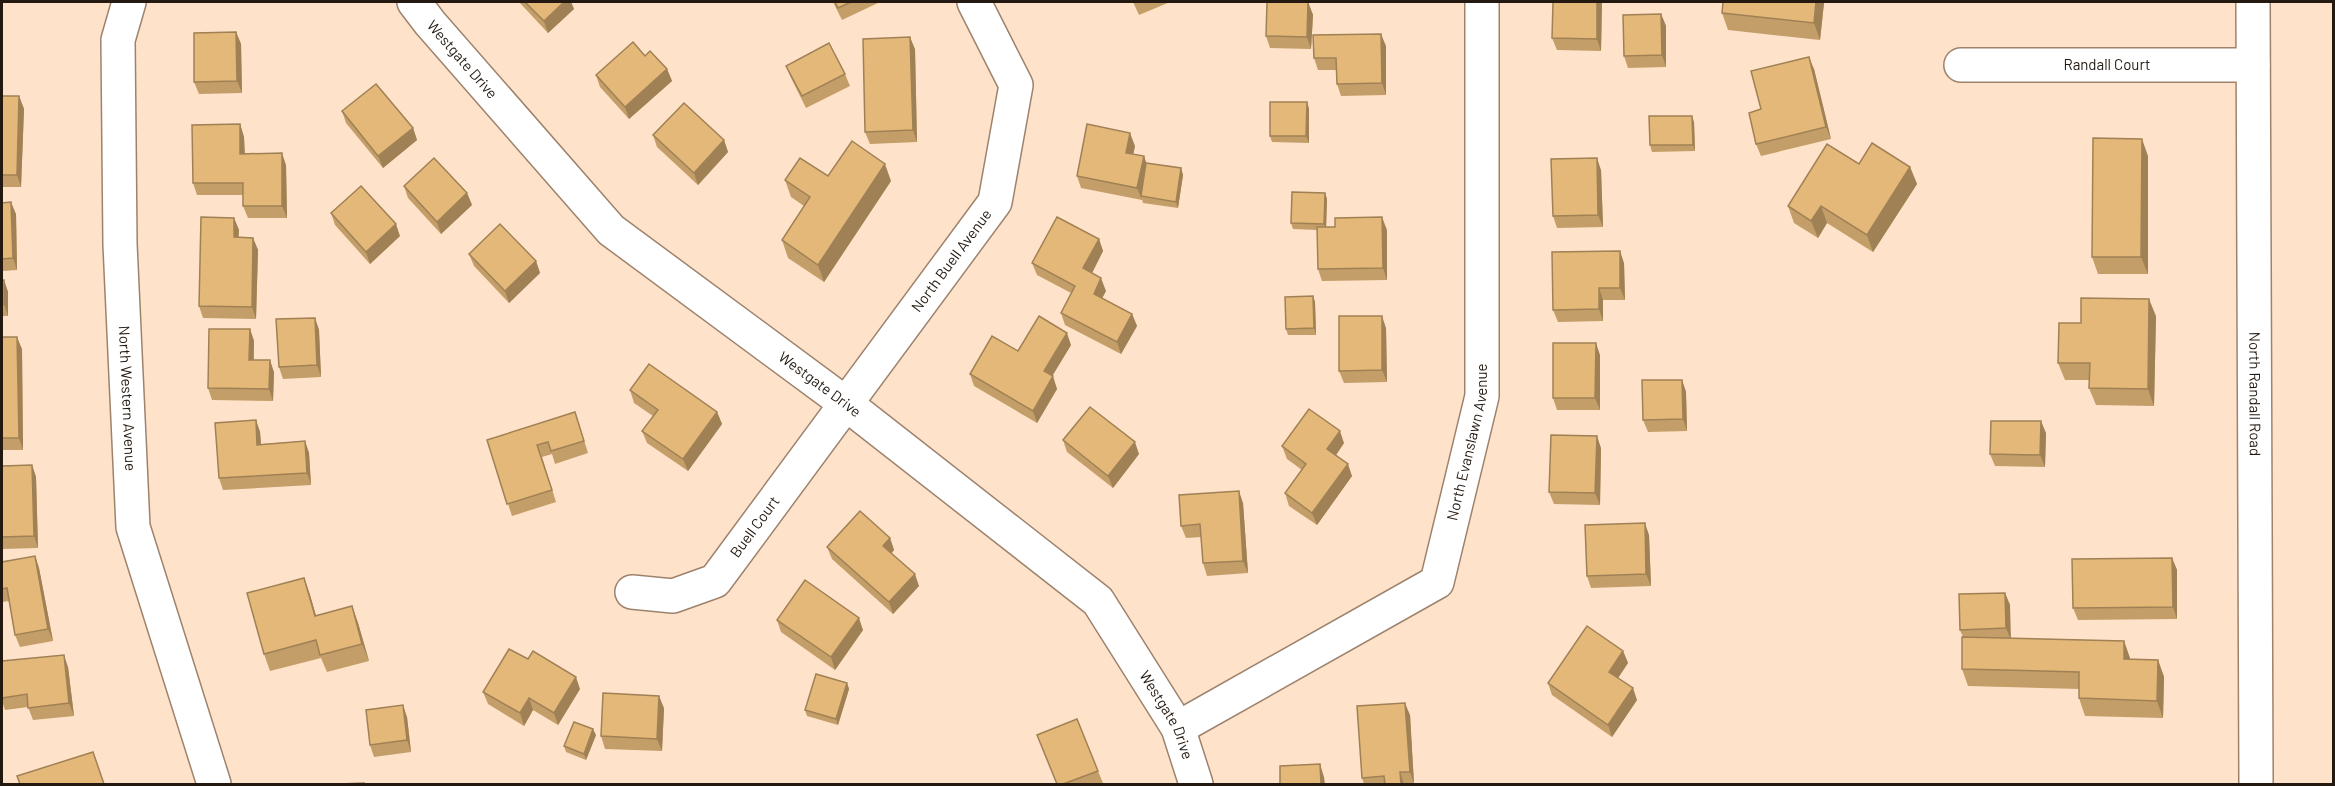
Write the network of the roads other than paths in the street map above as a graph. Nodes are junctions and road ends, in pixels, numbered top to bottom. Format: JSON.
{"nodes":[{"id":1,"x":129,"y":2,"type":"edge"},
{"id":2,"x":414,"y":2,"type":"edge"},
{"id":3,"x":974,"y":2,"type":"edge"},
{"id":4,"x":1482,"y":2,"type":"edge"},
{"id":5,"x":2253,"y":2,"type":"edge"},
{"id":6,"x":1961,"y":65,"type":"dead end"},
{"id":7,"x":2253,"y":65,"type":"junction"},
{"id":8,"x":845,"y":402,"type":"junction"},
{"id":9,"x":632,"y":592,"type":"dead end"},
{"id":10,"x":1178,"y":728,"type":"junction"},
{"id":11,"x":214,"y":784,"type":"edge"},
{"id":12,"x":1196,"y":784,"type":"edge"},
{"id":13,"x":2256,"y":784,"type":"edge"}],
"edges":[{"from":1,"to":11,"type":"street","name":"North Western Avenue"},
{"from":2,"to":8,"type":"street","name":"Westgate Drive"},
{"from":3,"to":8,"type":"street","name":"North Buell Avenue"},
{"from":4,"to":10,"type":"street","name":"North Evanslawn Avenue"},
{"from":5,"to":7,"type":"street","name":"North Randall Road"},
{"from":6,"to":7,"type":"street","name":"Randall Court"},
{"from":7,"to":13,"type":"street","name":"North Randall Road"},
{"from":8,"to":9,"type":"street","name":"Buell Court"},
{"from":8,"to":10,"type":"street","name":"Westgate Drive"},
{"from":10,"to":12,"type":"street","name":"Westgate Drive"}]}
